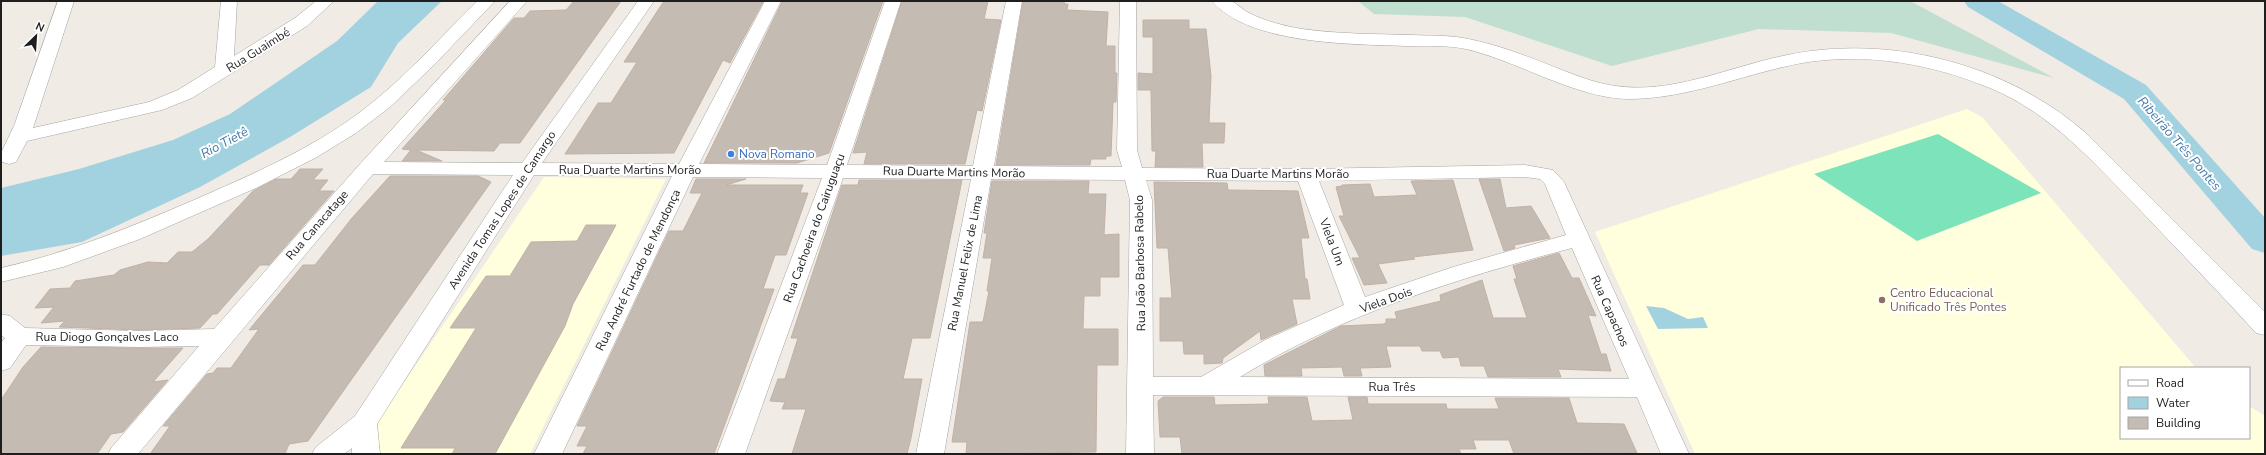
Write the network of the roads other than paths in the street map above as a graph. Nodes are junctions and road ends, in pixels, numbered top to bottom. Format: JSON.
{"nodes":[{"id":1,"x":66,"y":1,"type":"edge"},
{"id":2,"x":229,"y":1,"type":"edge"},
{"id":3,"x":326,"y":1,"type":"edge"},
{"id":4,"x":487,"y":1,"type":"edge"},
{"id":5,"x":518,"y":1,"type":"edge"},
{"id":6,"x":646,"y":1,"type":"edge"},
{"id":7,"x":773,"y":1,"type":"edge"},
{"id":8,"x":893,"y":1,"type":"edge"},
{"id":9,"x":1014,"y":1,"type":"edge"},
{"id":10,"x":1128,"y":1,"type":"edge"},
{"id":11,"x":1220,"y":1,"type":"edge"},
{"id":12,"x":227,"y":33,"type":"junction"},
{"id":13,"x":275,"y":39,"type":"junction"},
{"id":14,"x":224,"y":71,"type":"junction"},
{"id":15,"x":22,"y":131,"type":"junction"},
{"id":16,"x":9,"y":158,"type":"dead end"},
{"id":17,"x":368,"y":168,"type":"junction"},
{"id":18,"x":528,"y":170,"type":"junction"},
{"id":19,"x":686,"y":170,"type":"junction"},
{"id":20,"x":835,"y":171,"type":"junction"},
{"id":21,"x":982,"y":172,"type":"junction"},
{"id":22,"x":1541,"y":173,"type":"joint"},
{"id":23,"x":1133,"y":174,"type":"junction"},
{"id":24,"x":1306,"y":175,"type":"junction"},
{"id":25,"x":1578,"y":239,"type":"junction"},
{"id":26,"x":1,"y":275,"type":"edge"},
{"id":27,"x":1358,"y":310,"type":"junction"},
{"id":28,"x":2265,"y":326,"type":"edge"},
{"id":29,"x":10,"y":329,"type":"edge"},
{"id":30,"x":219,"y":337,"type":"junction"},
{"id":31,"x":1,"y":362,"type":"edge"},
{"id":32,"x":1141,"y":386,"type":"junction"},
{"id":33,"x":1204,"y":386,"type":"junction"},
{"id":34,"x":1644,"y":388,"type":"junction"},
{"id":35,"x":364,"y":423,"type":"junction"},
{"id":36,"x":122,"y":454,"type":"edge"},
{"id":37,"x":326,"y":454,"type":"edge"},
{"id":38,"x":366,"y":454,"type":"edge"},
{"id":39,"x":548,"y":454,"type":"edge"},
{"id":40,"x":731,"y":454,"type":"edge"},
{"id":41,"x":930,"y":454,"type":"edge"},
{"id":42,"x":1140,"y":454,"type":"edge"},
{"id":43,"x":1675,"y":454,"type":"edge"}],
"edges":[{"from":1,"to":15,"type":"street"},
{"from":2,"to":12,"type":"street"},
{"from":3,"to":13,"type":"street","name":"Rua Guaimbé"},
{"from":4,"to":26,"type":"street"},
{"from":5,"to":17,"type":"street","name":"Rua Canacatage"},
{"from":6,"to":18,"type":"street","name":"Avenida Tomas Lopes de Camargo"},
{"from":7,"to":19,"type":"street","name":"Rua André Furtado de Mendonça"},
{"from":8,"to":20,"type":"street","name":"Rua Cachoeira do Cairuguaçu"},
{"from":9,"to":21,"type":"street","name":"Rua Manuel Felix de Lima"},
{"from":10,"to":23,"type":"street","name":"Rua João Barbosa Rabelo"},
{"from":11,"to":28,"type":"street"},
{"from":12,"to":13,"type":"street"},
{"from":12,"to":14,"type":"street"},
{"from":13,"to":14,"type":"street","name":"Rua Guaimbé"},
{"from":14,"to":15,"type":"street","name":"Rua Guaimbé"},
{"from":15,"to":16,"type":"street"},
{"from":17,"to":18,"type":"street","name":"Rua Duarte Martins Morão"},
{"from":17,"to":30,"type":"street","name":"Rua Canacatage"},
{"from":18,"to":19,"type":"street","name":"Rua Duarte Martins Morão"},
{"from":18,"to":35,"type":"street","name":"Avenida Tomas Lopes de Camargo"},
{"from":19,"to":20,"type":"street","name":"Rua Duarte Martins Morão"},
{"from":19,"to":39,"type":"street","name":"Rua André Furtado de Mendonça"},
{"from":20,"to":21,"type":"street","name":"Rua Duarte Martins Morão"},
{"from":20,"to":40,"type":"street","name":"Rua Cachoeira do Cairuguaçu"},
{"from":21,"to":23,"type":"street","name":"Rua Duarte Martins Morão"},
{"from":21,"to":41,"type":"street","name":"Rua Manuel Felix de Lima"},
{"from":22,"to":24,"type":"street","name":"Rua Duarte Martins Morão"},
{"from":22,"to":25,"type":"street","name":"Rua Capachos"},
{"from":23,"to":24,"type":"street","name":"Rua Duarte Martins Morão"},
{"from":23,"to":32,"type":"street","name":"Rua João Barbosa Rabelo"},
{"from":24,"to":27,"type":"street","name":"Viela Um"},
{"from":25,"to":27,"type":"street","name":"Viela Dois"},
{"from":25,"to":34,"type":"street","name":"Rua Capachos"},
{"from":27,"to":33,"type":"street","name":"Viela Dois"},
{"from":29,"to":30,"type":"street","name":"Rua Diogo Gonçalves Laco"},
{"from":29,"to":31,"type":"street"},
{"from":30,"to":36,"type":"street","name":"Rua Canacatage"},
{"from":32,"to":33,"type":"street","name":"Rua Três"},
{"from":32,"to":42,"type":"street","name":"Rua João Barbosa Rabelo"},
{"from":33,"to":34,"type":"street","name":"Rua Três"},
{"from":34,"to":43,"type":"street","name":"Rua Capachos"},
{"from":35,"to":37,"type":"street","name":"Avenida Tomas Lopes de Camargo"},
{"from":35,"to":38,"type":"street"}]}
